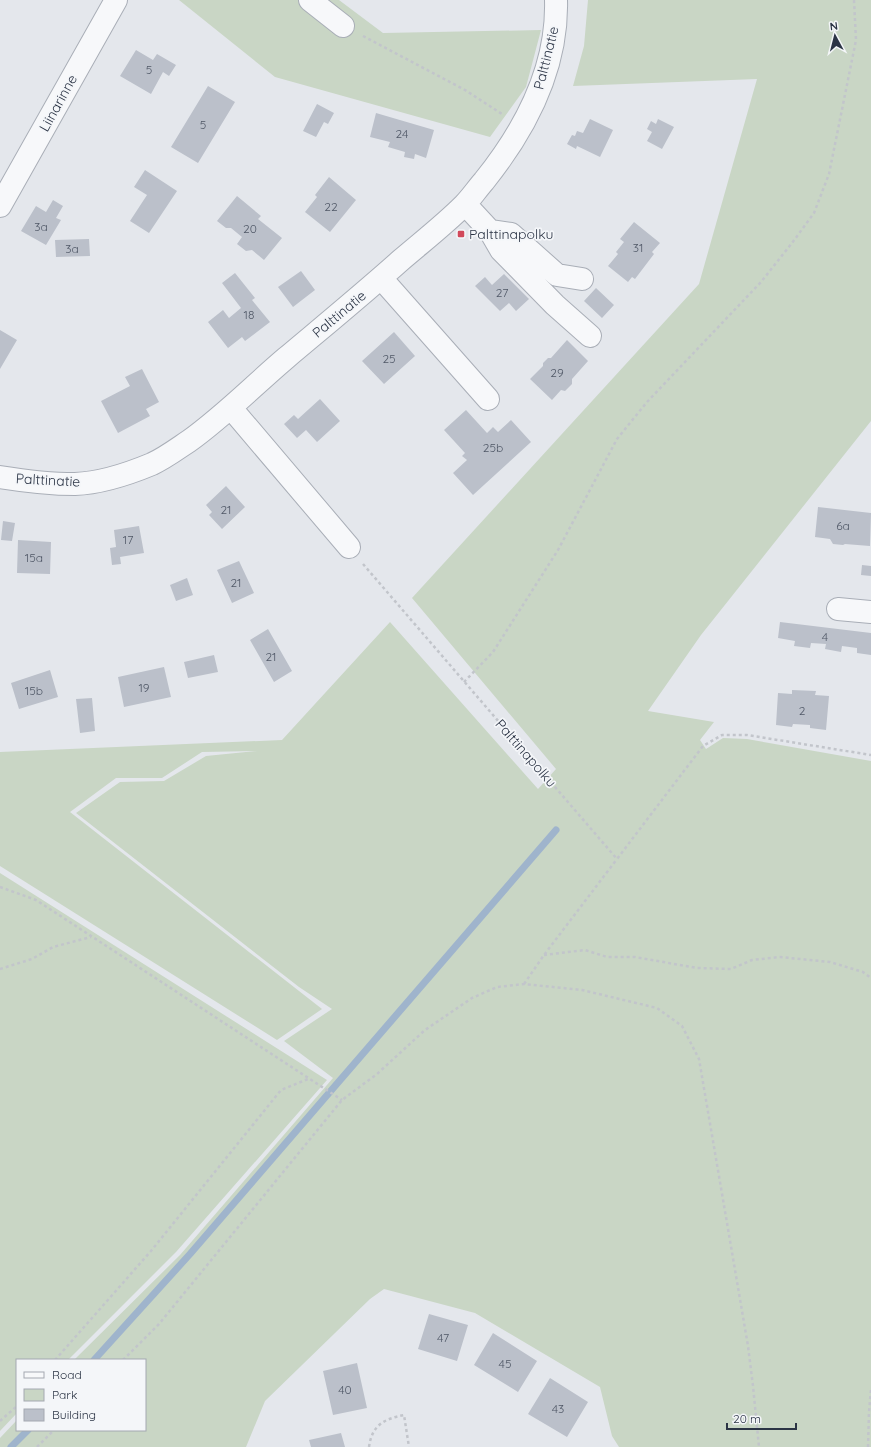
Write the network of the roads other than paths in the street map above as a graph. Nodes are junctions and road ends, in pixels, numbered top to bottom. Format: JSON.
{"nodes":[{"id":1,"x":116,"y":0,"type":"edge"},
{"id":2,"x":310,"y":0,"type":"edge"},
{"id":3,"x":556,"y":0,"type":"edge"},
{"id":4,"x":343,"y":26,"type":"road end"},
{"id":5,"x":465,"y":204,"type":"junction"},
{"id":6,"x":0,"y":206,"type":"edge"},
{"id":7,"x":490,"y":231,"type":"junction"},
{"id":8,"x":381,"y":278,"type":"junction"},
{"id":9,"x":582,"y":279,"type":"dead end"},
{"id":10,"x":590,"y":336,"type":"dead end"},
{"id":11,"x":488,"y":399,"type":"dead end"},
{"id":12,"x":231,"y":408,"type":"junction"},
{"id":13,"x":0,"y":477,"type":"edge"},
{"id":14,"x":349,"y":547,"type":"road end"},
{"id":15,"x":838,"y":608,"type":"dead end"},
{"id":16,"x":871,"y":612,"type":"edge"}],
"edges":[{"from":1,"to":6,"type":"street","name":"Liinarinne"},
{"from":2,"to":4,"type":"street"},
{"from":3,"to":5,"type":"street","name":"Palttinatie"},
{"from":5,"to":7,"type":"street"},
{"from":5,"to":8,"type":"street","name":"Palttinatie"},
{"from":7,"to":9,"type":"street"},
{"from":7,"to":10,"type":"street"},
{"from":8,"to":11,"type":"street"},
{"from":8,"to":12,"type":"street","name":"Palttinatie"},
{"from":12,"to":13,"type":"street","name":"Palttinatie"},
{"from":12,"to":14,"type":"street"},
{"from":15,"to":16,"type":"street"}]}
